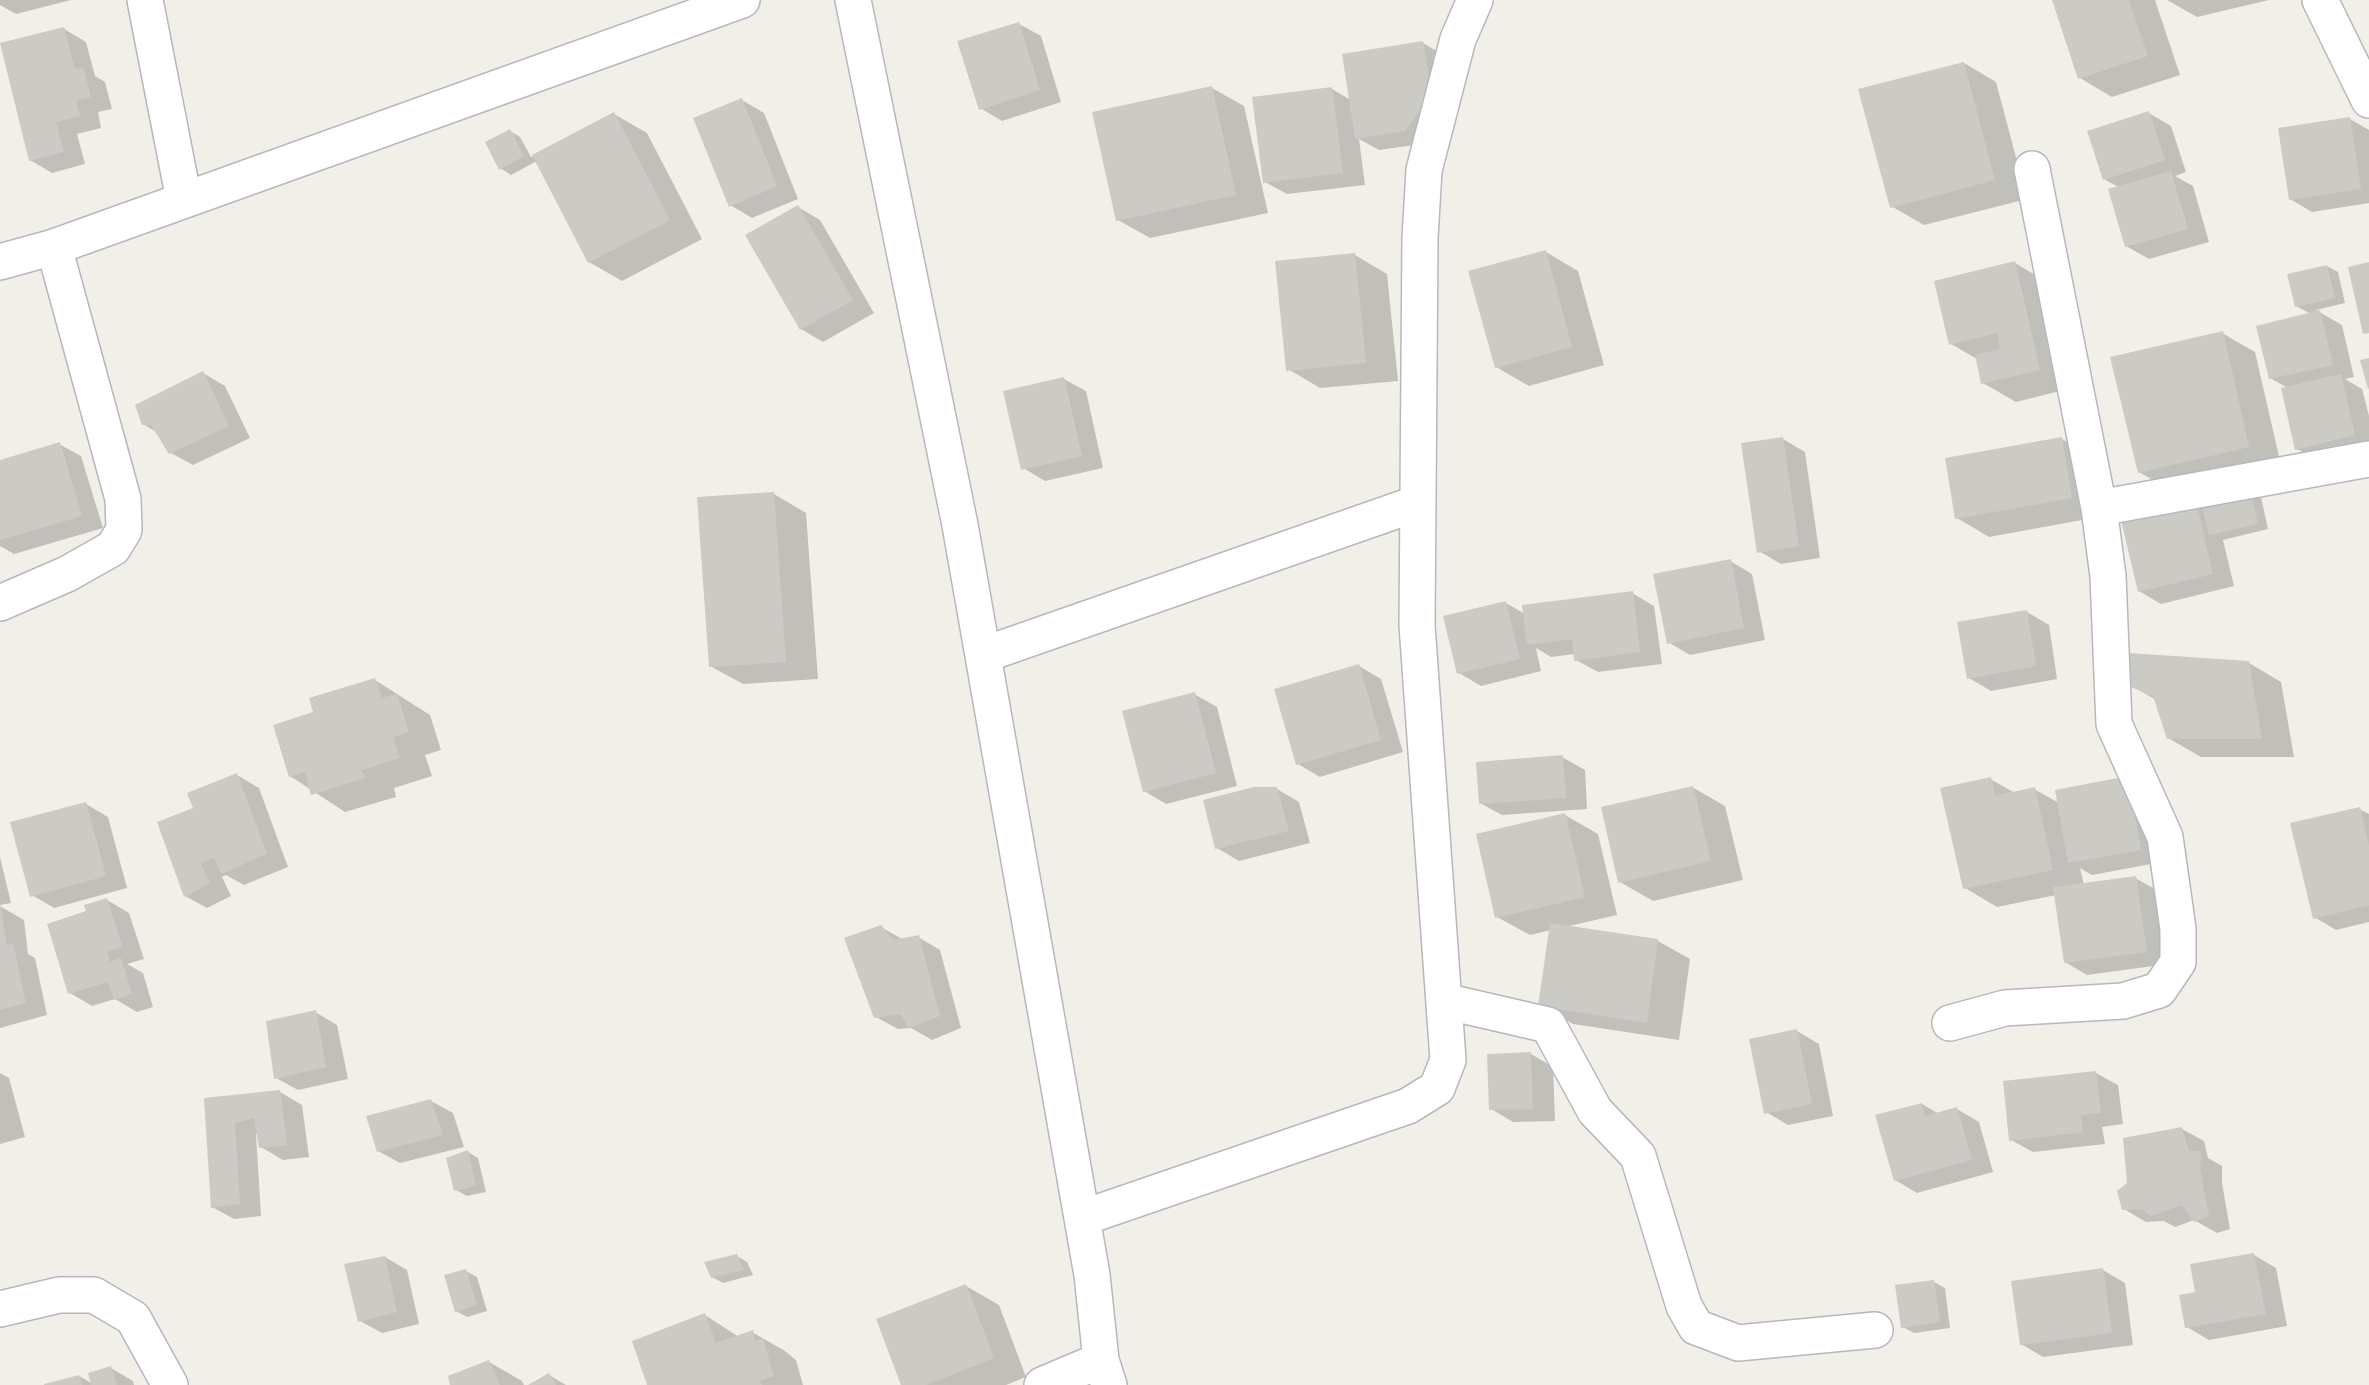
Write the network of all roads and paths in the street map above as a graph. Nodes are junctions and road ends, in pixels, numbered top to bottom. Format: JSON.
{"nodes":[{"id":1,"x":145,"y":0,"type":"edge"},
{"id":2,"x":742,"y":0,"type":"edge"},
{"id":3,"x":853,"y":0,"type":"edge"},
{"id":4,"x":1475,"y":0,"type":"edge"},
{"id":5,"x":2320,"y":0,"type":"edge"},
{"id":6,"x":2369,"y":100,"type":"edge"},
{"id":7,"x":2032,"y":169,"type":"dead end"},
{"id":8,"x":184,"y":201,"type":"junction"},
{"id":9,"x":54,"y":247,"type":"junction"},
{"id":10,"x":0,"y":262,"type":"edge"},
{"id":11,"x":2369,"y":459,"type":"edge"},
{"id":12,"x":1419,"y":503,"type":"junction"},
{"id":13,"x":2099,"y":508,"type":"junction"},
{"id":14,"x":0,"y":603,"type":"edge"},
{"id":15,"x":983,"y":655,"type":"junction"},
{"id":16,"x":1444,"y":1001,"type":"junction"},
{"id":17,"x":1950,"y":1023,"type":"dead end"},
{"id":18,"x":1082,"y":1217,"type":"junction"},
{"id":19,"x":0,"y":1309,"type":"edge"},
{"id":20,"x":1875,"y":1330,"type":"dead end"},
{"id":21,"x":1105,"y":1373,"type":"edge"},
{"id":22,"x":170,"y":1385,"type":"edge"},
{"id":23,"x":1042,"y":1385,"type":"edge"}],
"edges":[{"from":1,"to":8,"type":"street"},
{"from":2,"to":8,"type":"street"},
{"from":3,"to":15,"type":"street"},
{"from":4,"to":12,"type":"street"},
{"from":5,"to":6,"type":"street"},
{"from":7,"to":13,"type":"street"},
{"from":8,"to":9,"type":"street"},
{"from":9,"to":10,"type":"street"},
{"from":9,"to":14,"type":"street"},
{"from":11,"to":13,"type":"street"},
{"from":12,"to":15,"type":"street"},
{"from":12,"to":16,"type":"street"},
{"from":13,"to":17,"type":"street"},
{"from":15,"to":18,"type":"street"},
{"from":16,"to":18,"type":"street"},
{"from":16,"to":20,"type":"street"},
{"from":18,"to":21,"type":"street"},
{"from":19,"to":22,"type":"street"},
{"from":21,"to":23,"type":"street"}]}
